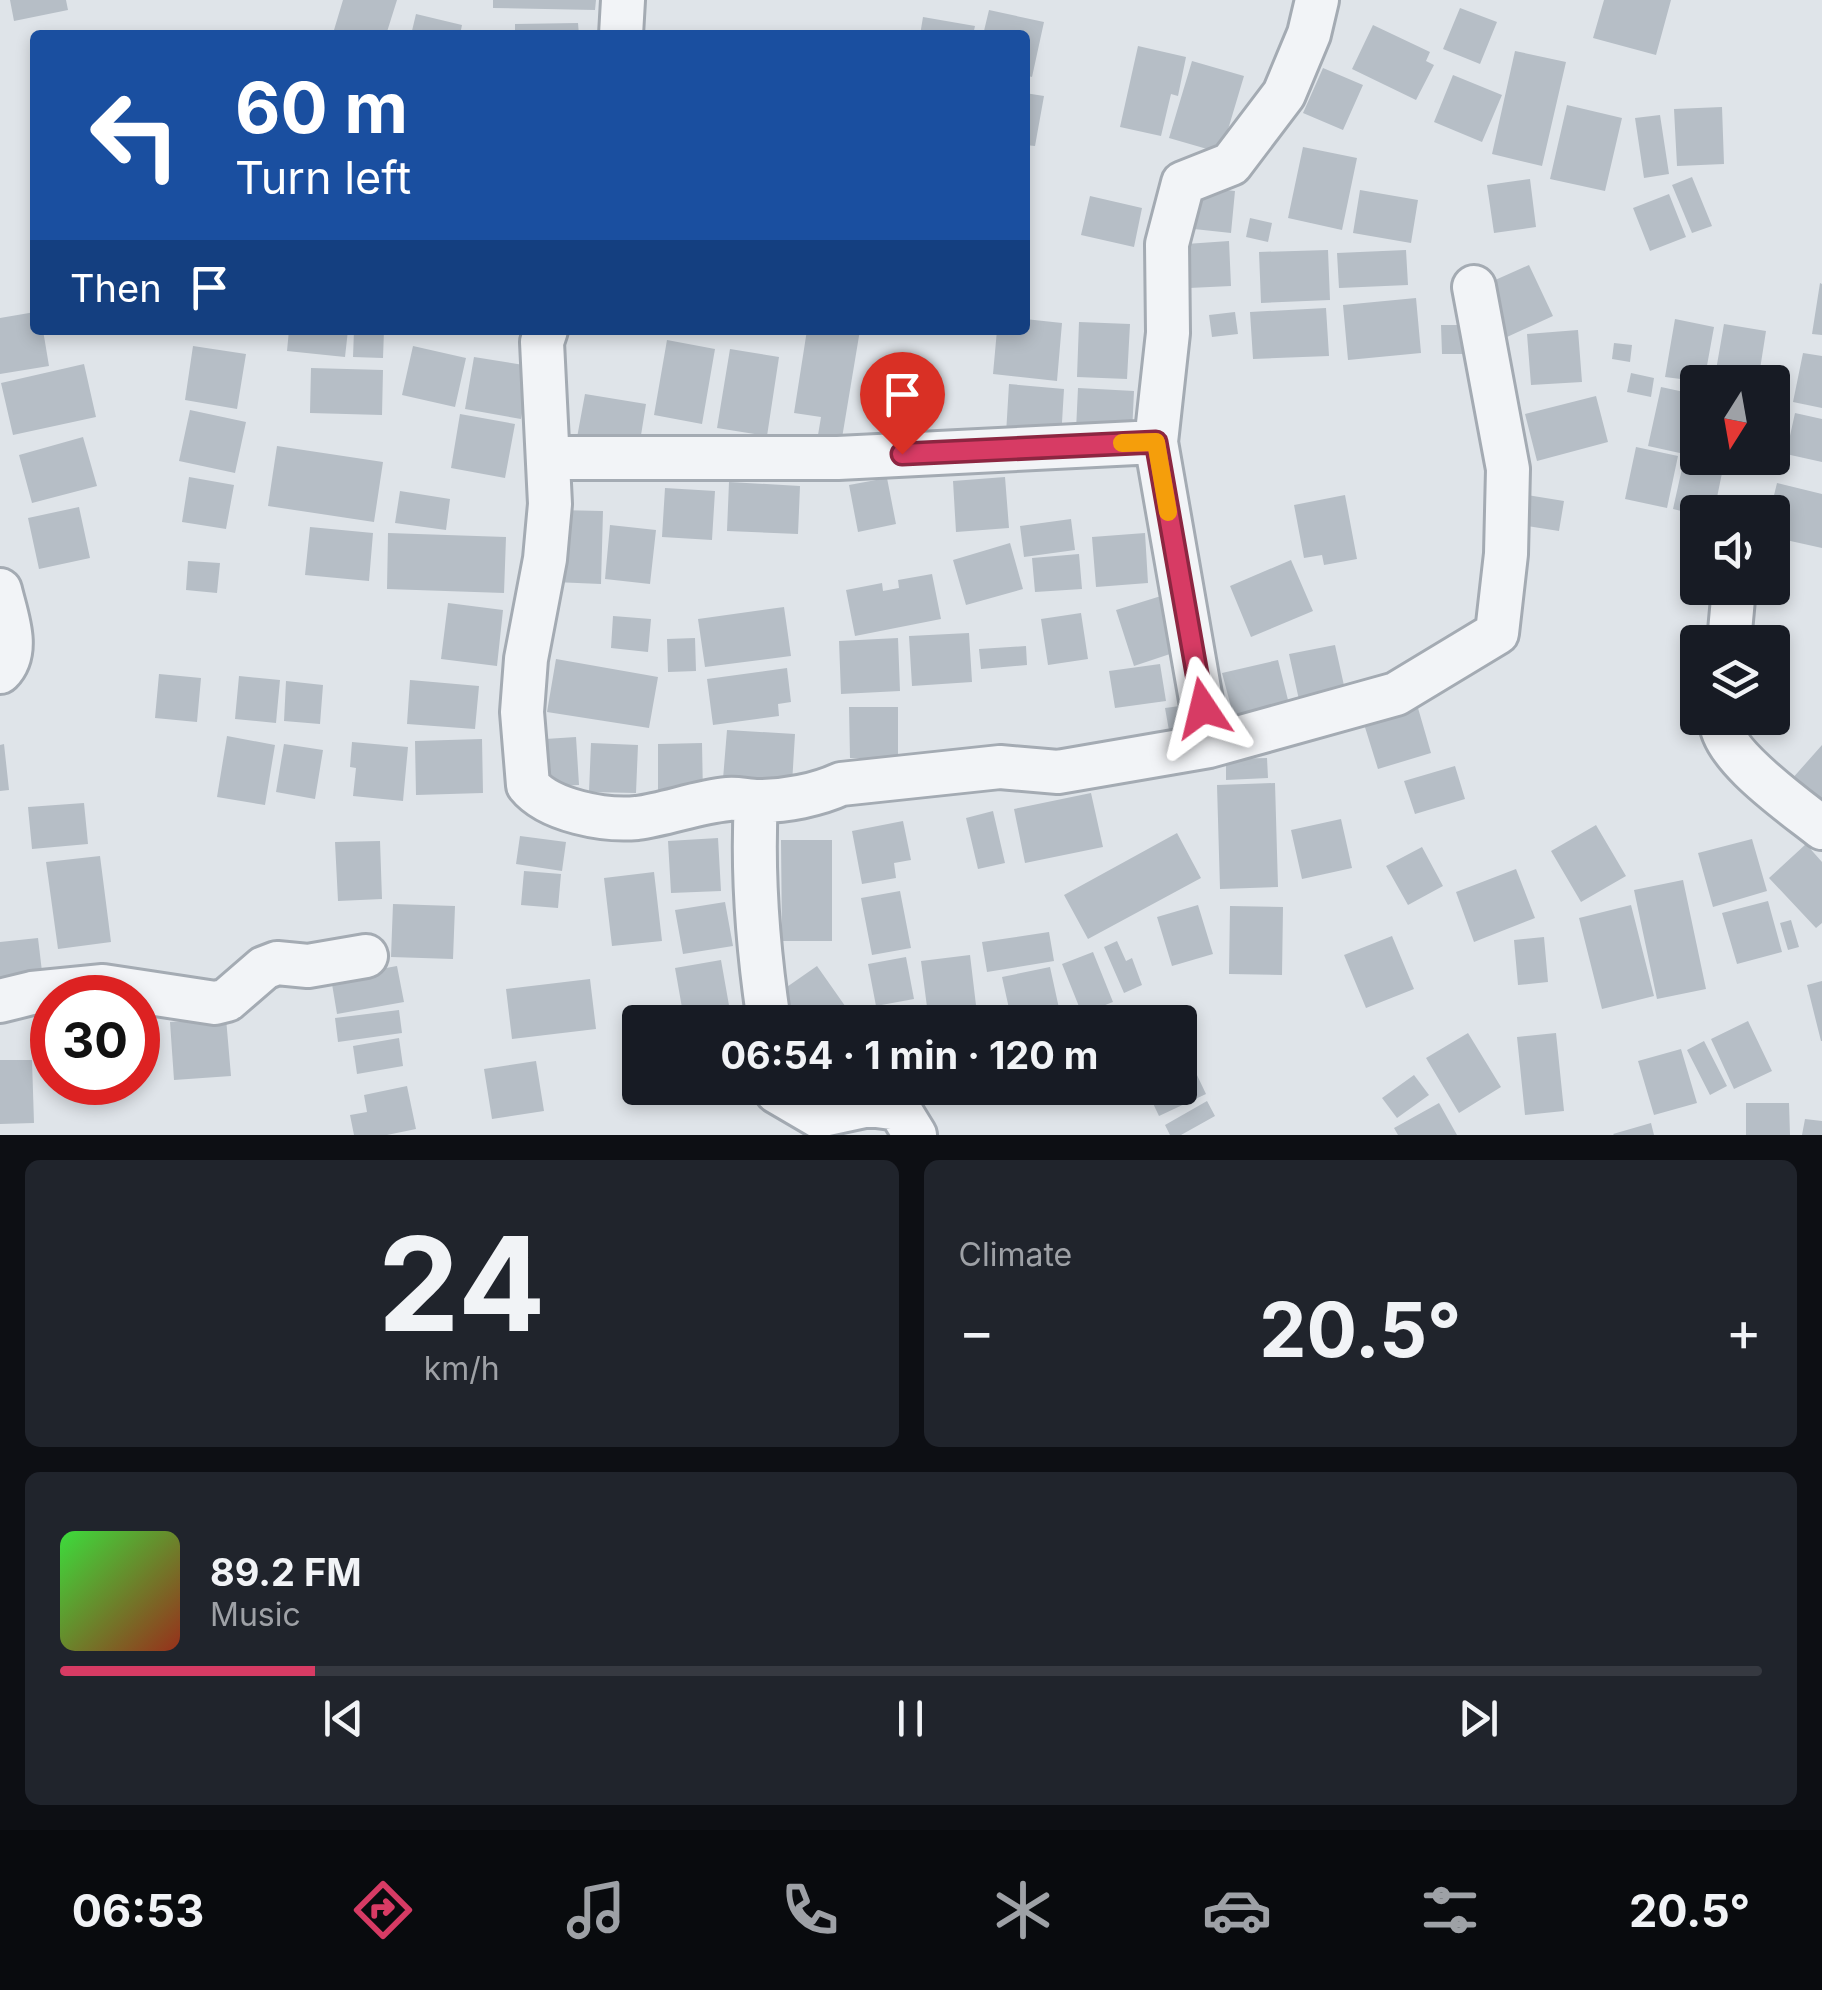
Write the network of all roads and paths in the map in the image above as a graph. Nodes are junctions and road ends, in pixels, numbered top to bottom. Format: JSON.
{"nodes":[{"id":1,"x":623,"y":0,"type":"edge"},
{"id":2,"x":1317,"y":0,"type":"edge"},
{"id":3,"x":621,"y":30,"type":"edge"},
{"id":4,"x":1474,"y":287,"type":"dead end"},
{"id":5,"x":544,"y":335,"type":"edge"},
{"id":6,"x":1156,"y":442,"type":"junction"},
{"id":7,"x":548,"y":458,"type":"junction"},
{"id":8,"x":0,"y":590,"type":"edge"},
{"id":9,"x":0,"y":672,"type":"edge"},
{"id":10,"x":1726,"y":735,"type":"edge"},
{"id":11,"x":1210,"y":746,"type":"junction"},
{"id":12,"x":756,"y":802,"type":"junction"},
{"id":13,"x":1822,"y":828,"type":"edge"},
{"id":14,"x":366,"y":956,"type":"dead end"},
{"id":15,"x":0,"y":1002,"type":"edge"},
{"id":16,"x":767,"y":1005,"type":"edge"},
{"id":17,"x":800,"y":1105,"type":"edge"},
{"id":18,"x":869,"y":1105,"type":"edge"},
{"id":19,"x":869,"y":1105,"type":"edge"},
{"id":20,"x":915,"y":1135,"type":"edge"}],
"edges":[{"from":1,"to":3,"type":"street"},
{"from":2,"to":6,"type":"street"},
{"from":4,"to":11,"type":"street"},
{"from":5,"to":7,"type":"street"},
{"from":6,"to":7,"type":"street"},
{"from":6,"to":11,"type":"street"},
{"from":7,"to":12,"type":"street"},
{"from":8,"to":9,"type":"street"},
{"from":10,"to":13,"type":"street"},
{"from":11,"to":12,"type":"street"},
{"from":12,"to":16,"type":"street"},
{"from":14,"to":15,"type":"street"},
{"from":17,"to":19,"type":"street"},
{"from":18,"to":20,"type":"street"}]}
